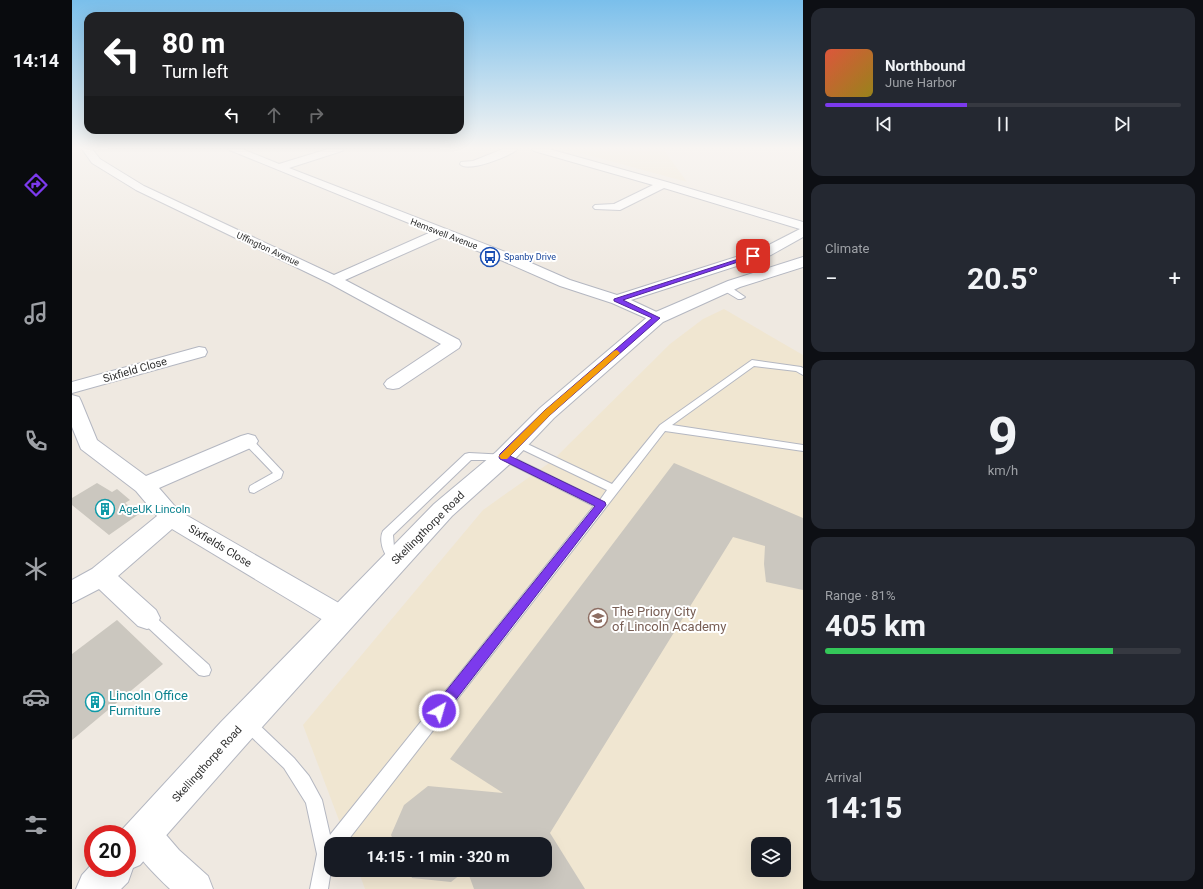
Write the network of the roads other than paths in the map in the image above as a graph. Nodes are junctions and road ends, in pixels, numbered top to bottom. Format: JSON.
{"nodes":[{"id":1,"x":145,"y":190,"type":"edge"},
{"id":2,"x":337,"y":190,"type":"edge"},
{"id":3,"x":652,"y":190,"type":"edge"},
{"id":4,"x":685,"y":190,"type":"edge"},
{"id":5,"x":599,"y":207,"type":"dead end"},
{"id":6,"x":801,"y":224,"type":"edge"},
{"id":7,"x":440,"y":233,"type":"junction"},
{"id":8,"x":803,"y":262,"type":"edge"},
{"id":9,"x":334,"y":280,"type":"junction"},
{"id":10,"x":617,"y":300,"type":"junction"},
{"id":11,"x":657,"y":318,"type":"junction"},
{"id":12,"x":199,"y":352,"type":"dead end"},
{"id":13,"x":803,"y":372,"type":"edge"},
{"id":14,"x":393,"y":384,"type":"dead end"},
{"id":15,"x":72,"y":388,"type":"edge"},
{"id":16,"x":72,"y":402,"type":"edge"},
{"id":17,"x":663,"y":427,"type":"junction"},
{"id":18,"x":248,"y":441,"type":"joint"},
{"id":19,"x":803,"y":448,"type":"edge"},
{"id":20,"x":510,"y":450,"type":"junction"},
{"id":21,"x":144,"y":486,"type":"junction"},
{"id":22,"x":254,"y":489,"type":"dead end"},
{"id":23,"x":614,"y":489,"type":"junction"},
{"id":24,"x":601,"y":505,"type":"junction"},
{"id":25,"x":171,"y":516,"type":"junction"},
{"id":26,"x":101,"y":576,"type":"junction"},
{"id":27,"x":72,"y":592,"type":"edge"},
{"id":28,"x":147,"y":618,"type":"joint"},
{"id":29,"x":342,"y":618,"type":"junction"},
{"id":30,"x":204,"y":670,"type":"dead end"},
{"id":31,"x":245,"y":722,"type":"junction"},
{"id":32,"x":326,"y":837,"type":"edge"},
{"id":33,"x":339,"y":837,"type":"edge"},
{"id":34,"x":136,"y":842,"type":"edge"},
{"id":35,"x":136,"y":844,"type":"edge"},
{"id":36,"x":324,"y":873,"type":"edge"},
{"id":37,"x":106,"y":877,"type":"edge"},
{"id":38,"x":96,"y":889,"type":"edge"},
{"id":39,"x":195,"y":889,"type":"edge"},
{"id":40,"x":320,"y":889,"type":"edge"}],
"edges":[{"from":1,"to":9,"type":"street","name":"Uffington Avenue"},
{"from":2,"to":7,"type":"street","name":"Hemswell Avenue"},
{"from":3,"to":5,"type":"street"},
{"from":4,"to":6,"type":"street"},
{"from":6,"to":10,"type":"street"},
{"from":7,"to":9,"type":"street"},
{"from":7,"to":10,"type":"street","name":"Hemswell Avenue"},
{"from":8,"to":11,"type":"main road","name":"Skellingthorpe Road"},
{"from":9,"to":14,"type":"street","name":"Uffington Avenue"},
{"from":10,"to":11,"type":"street","name":"Hemswell Avenue"},
{"from":11,"to":20,"type":"main road","name":"Skellingthorpe Road"},
{"from":12,"to":15,"type":"street","name":"Sixfield Close"},
{"from":13,"to":17,"type":"lane"},
{"from":16,"to":21,"type":"street","name":"Sixfields Close"},
{"from":17,"to":19,"type":"lane"},
{"from":17,"to":23,"type":"lane"},
{"from":18,"to":21,"type":"street"},
{"from":18,"to":22,"type":"lane"},
{"from":20,"to":23,"type":"lane"},
{"from":20,"to":24,"type":"lane"},
{"from":20,"to":29,"type":"main road","name":"Skellingthorpe Road"},
{"from":21,"to":25,"type":"street","name":"Sixfields Close"},
{"from":23,"to":24,"type":"lane"},
{"from":24,"to":33,"type":"lane"},
{"from":25,"to":26,"type":"street"},
{"from":25,"to":29,"type":"street","name":"Sixfields Close"},
{"from":26,"to":27,"type":"street"},
{"from":26,"to":28,"type":"street"},
{"from":28,"to":30,"type":"lane"},
{"from":29,"to":31,"type":"main road","name":"Skellingthorpe Road"},
{"from":31,"to":32,"type":"lane"},
{"from":31,"to":34,"type":"main road","name":"Skellingthorpe Road"},
{"from":35,"to":39,"type":"street"},
{"from":36,"to":40,"type":"lane"},
{"from":37,"to":38,"type":"main road"}]}
